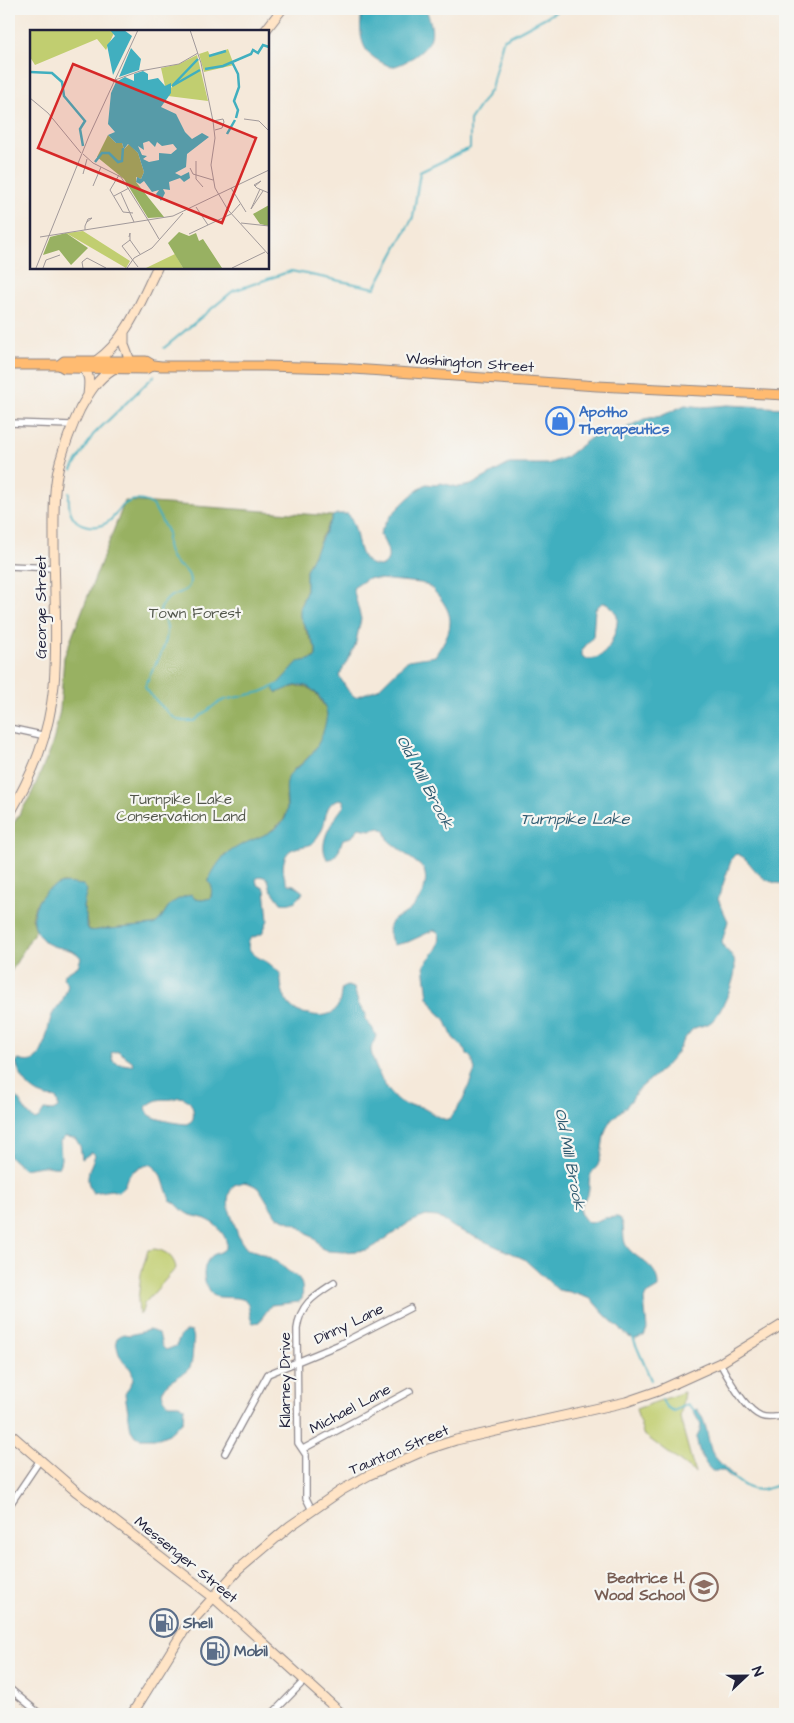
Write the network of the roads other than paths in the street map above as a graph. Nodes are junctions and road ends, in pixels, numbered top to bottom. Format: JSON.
{"nodes":[{"id":1,"x":282,"y":9,"type":"edge"},
{"id":2,"x":266,"y":30,"type":"edge"},
{"id":3,"x":156,"y":269,"type":"edge"},
{"id":4,"x":124,"y":333,"type":"junction"},
{"id":5,"x":96,"y":361,"type":"junction"},
{"id":6,"x":130,"y":361,"type":"junction"},
{"id":7,"x":9,"y":365,"type":"edge"},
{"id":8,"x":59,"y":365,"type":"junction"},
{"id":9,"x":153,"y":365,"type":"junction"},
{"id":10,"x":82,"y":368,"type":"junction"},
{"id":11,"x":113,"y":369,"type":"junction"},
{"id":12,"x":88,"y":395,"type":"junction"},
{"id":13,"x":785,"y":395,"type":"edge"},
{"id":14,"x":9,"y":423,"type":"edge"},
{"id":15,"x":72,"y":425,"type":"junction"},
{"id":16,"x":9,"y":566,"type":"edge"},
{"id":17,"x":54,"y":568,"type":"junction"},
{"id":18,"x":9,"y":728,"type":"edge"},
{"id":19,"x":46,"y":736,"type":"junction"},
{"id":20,"x":9,"y":815,"type":"edge"},
{"id":21,"x":334,"y":1283,"type":"dead end"},
{"id":22,"x":410,"y":1308,"type":"dead end"},
{"id":23,"x":785,"y":1323,"type":"edge"},
{"id":24,"x":298,"y":1361,"type":"junction"},
{"id":25,"x":720,"y":1363,"type":"junction"},
{"id":26,"x":410,"y":1391,"type":"dead end"},
{"id":27,"x":785,"y":1416,"type":"edge"},
{"id":28,"x":9,"y":1433,"type":"edge"},
{"id":29,"x":303,"y":1449,"type":"junction"},
{"id":30,"x":224,"y":1453,"type":"dead end"},
{"id":31,"x":40,"y":1460,"type":"junction"},
{"id":32,"x":9,"y":1506,"type":"edge"},
{"id":33,"x":312,"y":1510,"type":"junction"},
{"id":34,"x":213,"y":1597,"type":"junction"},
{"id":35,"x":305,"y":1680,"type":"junction"},
{"id":36,"x":9,"y":1688,"type":"edge"},
{"id":37,"x":40,"y":1714,"type":"edge"},
{"id":38,"x":132,"y":1714,"type":"edge"},
{"id":39,"x":272,"y":1714,"type":"edge"},
{"id":40,"x":342,"y":1714,"type":"edge"}],
"edges":[{"from":1,"to":2,"type":"main road"},
{"from":3,"to":4,"type":"main road"},
{"from":4,"to":5,"type":"main road"},
{"from":4,"to":6,"type":"main road"},
{"from":5,"to":6,"type":"main road","name":"Washington Street"},
{"from":5,"to":8,"type":"main road","name":"Washington Street"},
{"from":6,"to":9,"type":"main road","name":"Washington Street"},
{"from":7,"to":8,"type":"main road","name":"Washington Street"},
{"from":8,"to":10,"type":"main road","name":"Washington Street"},
{"from":9,"to":11,"type":"main road","name":"Washington Street"},
{"from":9,"to":13,"type":"main road","name":"Washington Street"},
{"from":10,"to":11,"type":"main road","name":"Washington Street"},
{"from":10,"to":12,"type":"main road"},
{"from":11,"to":12,"type":"main road","name":"George Street"},
{"from":12,"to":15,"type":"main road","name":"George Street"},
{"from":14,"to":15,"type":"street"},
{"from":15,"to":17,"type":"main road","name":"George Street"},
{"from":16,"to":17,"type":"street"},
{"from":17,"to":19,"type":"main road","name":"George Street"},
{"from":18,"to":19,"type":"street"},
{"from":19,"to":20,"type":"main road","name":"George Street"},
{"from":21,"to":24,"type":"street","name":"Kilarney Drive"},
{"from":22,"to":24,"type":"street","name":"Dinny Lane"},
{"from":23,"to":25,"type":"main road","name":"Taunton Street"},
{"from":24,"to":29,"type":"street","name":"Kilarney Drive"},
{"from":24,"to":30,"type":"street","name":"Dinny Lane"},
{"from":25,"to":27,"type":"street"},
{"from":25,"to":33,"type":"main road","name":"Taunton Street"},
{"from":26,"to":29,"type":"street","name":"Michael Lane"},
{"from":28,"to":31,"type":"main road","name":"Messenger Street"},
{"from":29,"to":33,"type":"street","name":"Kilarney Drive"},
{"from":31,"to":32,"type":"street"},
{"from":31,"to":34,"type":"main road","name":"Messenger Street"},
{"from":33,"to":34,"type":"main road","name":"Taunton Street"},
{"from":34,"to":35,"type":"main road","name":"Messenger Street"},
{"from":34,"to":38,"type":"main road","name":"Taunton Street"},
{"from":35,"to":39,"type":"street"},
{"from":35,"to":40,"type":"main road","name":"Messenger Street"},
{"from":36,"to":37,"type":"street"}]}
